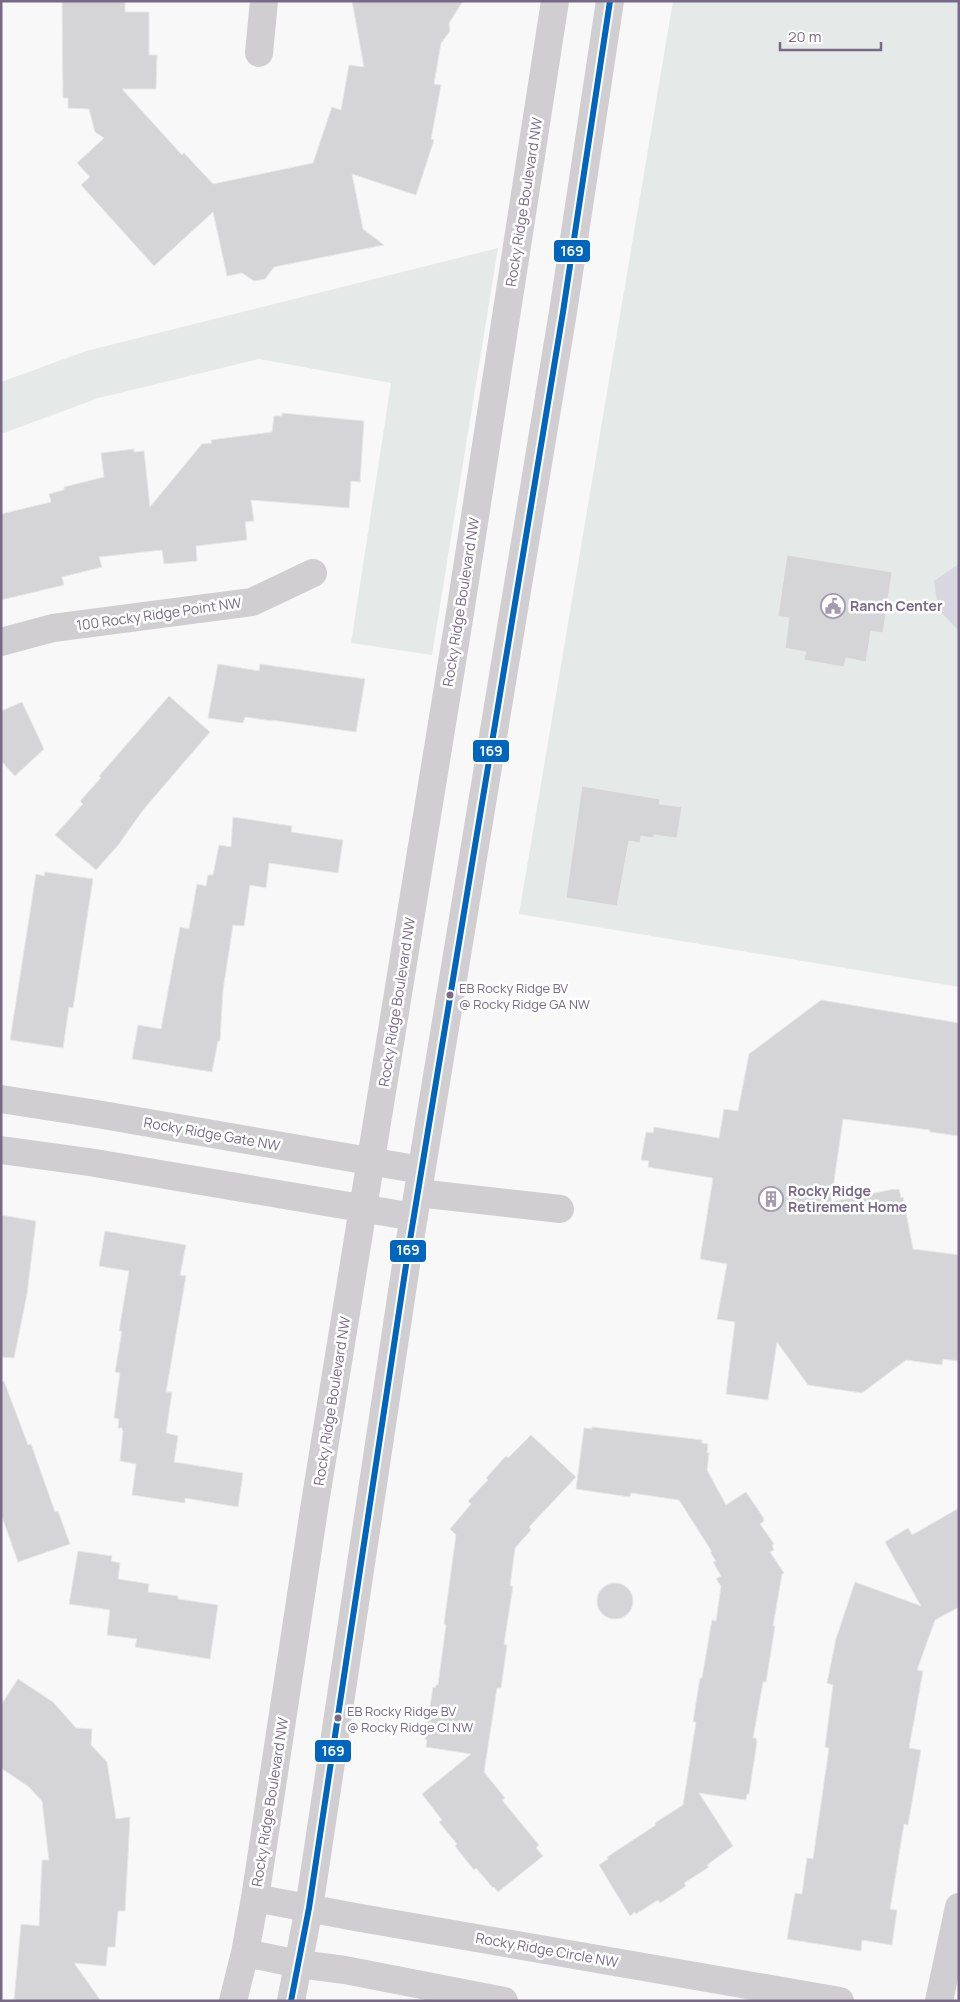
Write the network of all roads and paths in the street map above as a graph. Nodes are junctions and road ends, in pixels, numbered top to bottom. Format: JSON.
{"nodes":[{"id":1,"x":264,"y":1,"type":"edge"},
{"id":2,"x":554,"y":1,"type":"edge"},
{"id":3,"x":610,"y":1,"type":"edge"},
{"id":4,"x":259,"y":53,"type":"dead end"},
{"id":5,"x":313,"y":573,"type":"dead end"},
{"id":6,"x":1,"y":642,"type":"edge"},
{"id":7,"x":1,"y":1099,"type":"edge"},
{"id":8,"x":1,"y":1150,"type":"edge"},
{"id":9,"x":371,"y":1162,"type":"junction"},
{"id":10,"x":418,"y":1193,"type":"junction"},
{"id":11,"x":364,"y":1209,"type":"junction"},
{"id":12,"x":560,"y":1209,"type":"dead end"},
{"id":13,"x":255,"y":1898,"type":"junction"},
{"id":14,"x":310,"y":1908,"type":"junction"},
{"id":15,"x":959,"y":1908,"type":"edge"},
{"id":16,"x":245,"y":1953,"type":"junction"},
{"id":17,"x":299,"y":1964,"type":"junction"},
{"id":18,"x":233,"y":2001,"type":"edge"},
{"id":19,"x":291,"y":2001,"type":"edge"},
{"id":20,"x":504,"y":2001,"type":"edge"},
{"id":21,"x":840,"y":2001,"type":"edge"},
{"id":22,"x":940,"y":2001,"type":"edge"}],
"edges":[{"from":1,"to":4,"type":"street"},
{"from":2,"to":9,"type":"street","name":"Rocky Ridge Boulevard NW"},
{"from":3,"to":10,"type":"street"},
{"from":5,"to":6,"type":"street","name":"100 Rocky Ridge Point NW"},
{"from":7,"to":9,"type":"street","name":"Rocky Ridge Gate NW"},
{"from":8,"to":11,"type":"street"},
{"from":9,"to":10,"type":"street","name":"Rocky Ridge Gate NW"},
{"from":9,"to":11,"type":"street","name":"Rocky Ridge Boulevard NW"},
{"from":10,"to":11,"type":"street"},
{"from":10,"to":12,"type":"street"},
{"from":10,"to":14,"type":"street"},
{"from":11,"to":13,"type":"street","name":"Rocky Ridge Boulevard NW"},
{"from":13,"to":14,"type":"street","name":"Rocky Ridge Circle NW"},
{"from":13,"to":16,"type":"street","name":"Rocky Ridge Boulevard NW"},
{"from":14,"to":17,"type":"street"},
{"from":14,"to":21,"type":"street","name":"Rocky Ridge Circle NW"},
{"from":15,"to":22,"type":"street"},
{"from":16,"to":17,"type":"street"},
{"from":16,"to":18,"type":"street","name":"Rocky Ridge Boulevard NW"},
{"from":17,"to":19,"type":"street"},
{"from":17,"to":20,"type":"street"}]}
